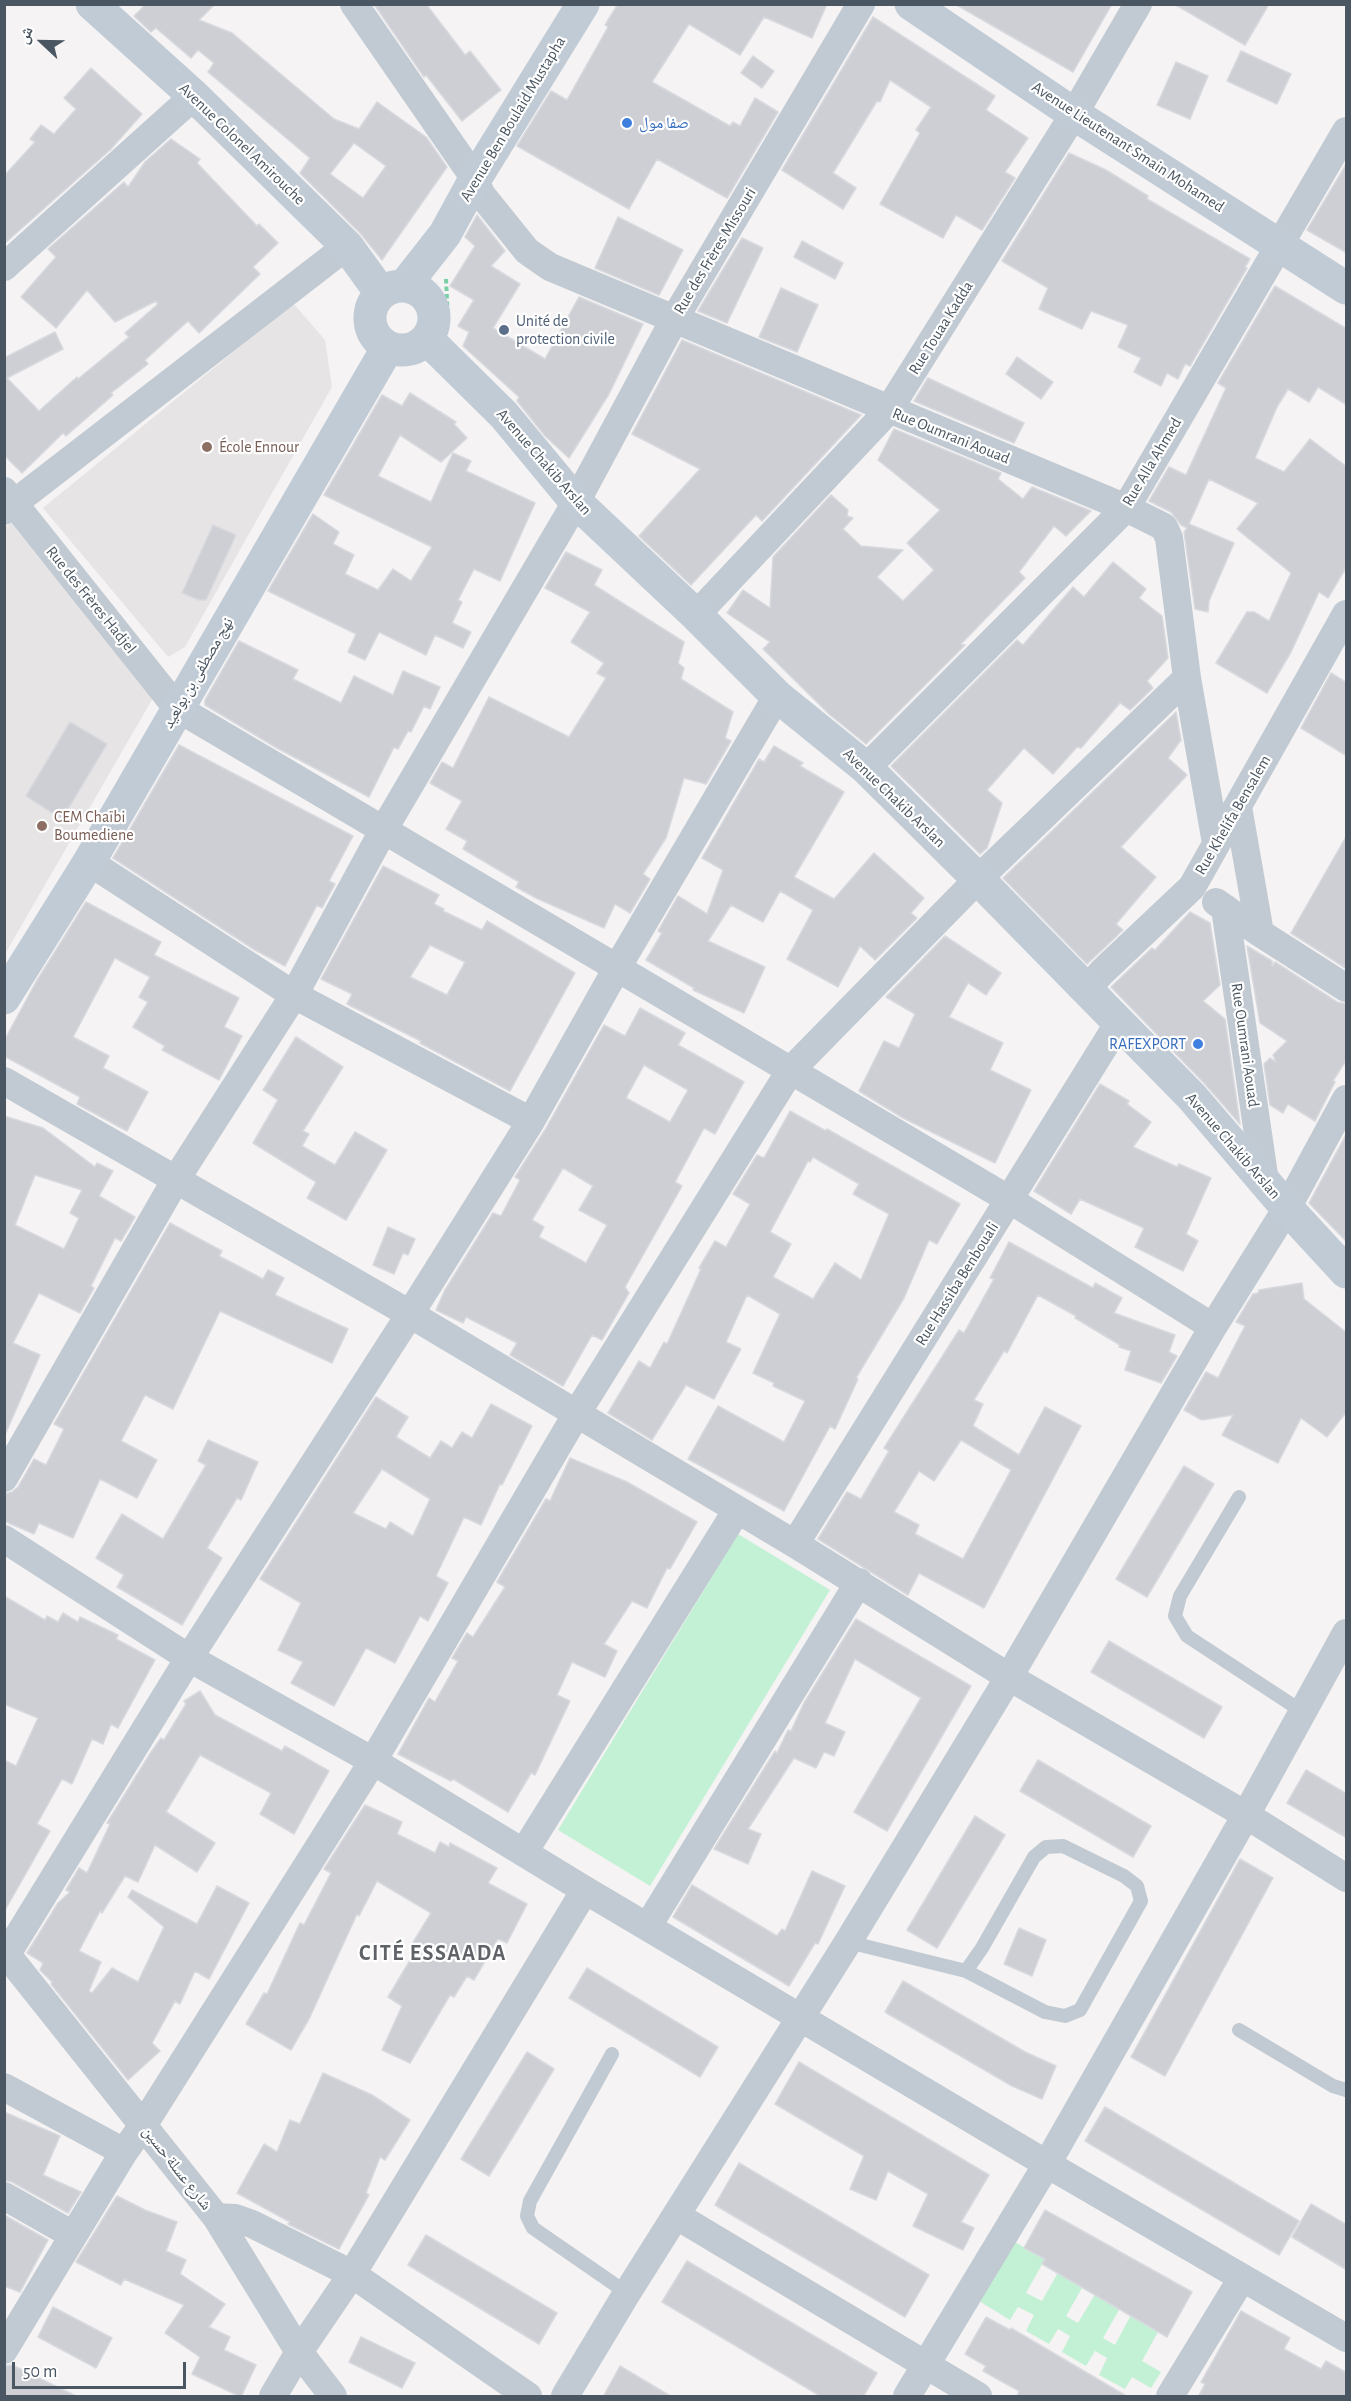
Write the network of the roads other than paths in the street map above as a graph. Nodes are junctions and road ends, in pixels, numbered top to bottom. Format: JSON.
{"nodes":[{"id":1,"x":92,"y":4,"type":"edge"},
{"id":2,"x":354,"y":4,"type":"edge"},
{"id":3,"x":583,"y":4,"type":"edge"},
{"id":4,"x":861,"y":4,"type":"edge"},
{"id":5,"x":911,"y":4,"type":"edge"},
{"id":6,"x":1138,"y":4,"type":"edge"},
{"id":7,"x":194,"y":96,"type":"junction"},
{"id":8,"x":1074,"y":114,"type":"junction"},
{"id":9,"x":1347,"y":131,"type":"edge"},
{"id":10,"x":475,"y":179,"type":"junction"},
{"id":11,"x":1280,"y":244,"type":"junction"},
{"id":12,"x":347,"y":246,"type":"junction"},
{"id":13,"x":4,"y":267,"type":"edge"},
{"id":14,"x":1347,"y":288,"type":"edge"},
{"id":15,"x":406,"y":294,"type":"junction"},
{"id":16,"x":675,"y":318,"type":"junction"},
{"id":17,"x":427,"y":339,"type":"junction"},
{"id":18,"x":388,"y":347,"type":"junction"},
{"id":19,"x":888,"y":411,"type":"junction"},
{"id":20,"x":8,"y":502,"type":"edge"},
{"id":21,"x":576,"y":502,"type":"junction"},
{"id":22,"x":1126,"y":508,"type":"junction"},
{"id":23,"x":1347,"y":614,"type":"edge"},
{"id":24,"x":696,"y":615,"type":"junction"},
{"id":25,"x":1187,"y":678,"type":"junction"},
{"id":26,"x":777,"y":696,"type":"junction"},
{"id":27,"x":177,"y":708,"type":"junction"},
{"id":28,"x":866,"y":768,"type":"junction"},
{"id":29,"x":1238,"y":807,"type":"junction"},
{"id":30,"x":384,"y":829,"type":"junction"},
{"id":31,"x":1216,"y":843,"type":"junction"},
{"id":32,"x":89,"y":862,"type":"junction"},
{"id":33,"x":978,"y":879,"type":"junction"},
{"id":34,"x":1192,"y":887,"type":"junction"},
{"id":35,"x":1225,"y":908,"type":"junction"},
{"id":36,"x":1260,"y":933,"type":"junction"},
{"id":37,"x":617,"y":968,"type":"junction"},
{"id":38,"x":1347,"y":988,"type":"edge"},
{"id":39,"x":1086,"y":990,"type":"junction"},
{"id":40,"x":294,"y":995,"type":"junction"},
{"id":41,"x":4,"y":998,"type":"edge"},
{"id":42,"x":1118,"y":1024,"type":"junction"},
{"id":43,"x":790,"y":1071,"type":"junction"},
{"id":44,"x":4,"y":1081,"type":"edge"},
{"id":45,"x":1347,"y":1099,"type":"edge"},
{"id":46,"x":531,"y":1121,"type":"junction"},
{"id":47,"x":175,"y":1181,"type":"junction"},
{"id":48,"x":1265,"y":1182,"type":"junction"},
{"id":49,"x":1010,"y":1200,"type":"junction"},
{"id":50,"x":1287,"y":1208,"type":"junction"},
{"id":51,"x":1347,"y":1272,"type":"edge"},
{"id":52,"x":410,"y":1314,"type":"junction"},
{"id":53,"x":1213,"y":1327,"type":"junction"},
{"id":54,"x":577,"y":1413,"type":"junction"},
{"id":55,"x":4,"y":1478,"type":"edge"},
{"id":56,"x":1239,"y":1497,"type":"dead end"},
{"id":57,"x":737,"y":1510,"type":"junction"},
{"id":58,"x":4,"y":1539,"type":"edge"},
{"id":59,"x":795,"y":1544,"type":"junction"},
{"id":60,"x":859,"y":1582,"type":"junction"},
{"id":61,"x":1347,"y":1633,"type":"edge"},
{"id":62,"x":189,"y":1658,"type":"junction"},
{"id":63,"x":1008,"y":1677,"type":"junction"},
{"id":64,"x":1303,"y":1712,"type":"junction"},
{"id":65,"x":373,"y":1761,"type":"junction"},
{"id":66,"x":1246,"y":1815,"type":"junction"},
{"id":67,"x":524,"y":1852,"type":"junction"},
{"id":68,"x":1347,"y":1878,"type":"edge"},
{"id":69,"x":585,"y":1890,"type":"junction"},
{"id":70,"x":648,"y":1926,"type":"junction"},
{"id":71,"x":848,"y":1942,"type":"junction"},
{"id":72,"x":5,"y":1953,"type":"edge"},
{"id":73,"x":966,"y":1971,"type":"junction"},
{"id":74,"x":800,"y":2016,"type":"junction"},
{"id":75,"x":1239,"y":2030,"type":"dead end"},
{"id":76,"x":612,"y":2054,"type":"dead end"},
{"id":77,"x":4,"y":2087,"type":"edge"},
{"id":78,"x":1347,"y":2090,"type":"edge"},
{"id":79,"x":144,"y":2124,"type":"junction"},
{"id":80,"x":124,"y":2152,"type":"junction"},
{"id":81,"x":1047,"y":2164,"type":"junction"},
{"id":82,"x":4,"y":2196,"type":"edge"},
{"id":83,"x":677,"y":2216,"type":"junction"},
{"id":84,"x":216,"y":2217,"type":"junction"},
{"id":85,"x":73,"y":2235,"type":"junction"},
{"id":86,"x":352,"y":2274,"type":"junction"},
{"id":87,"x":1242,"y":2278,"type":"junction"},
{"id":88,"x":627,"y":2294,"type":"junction"},
{"id":89,"x":1347,"y":2338,"type":"edge"},
{"id":90,"x":4,"y":2350,"type":"edge"},
{"id":91,"x":300,"y":2352,"type":"junction"},
{"id":92,"x":926,"y":2365,"type":"junction"},
{"id":93,"x":273,"y":2397,"type":"edge"},
{"id":94,"x":333,"y":2397,"type":"edge"},
{"id":95,"x":528,"y":2397,"type":"edge"},
{"id":96,"x":566,"y":2397,"type":"edge"},
{"id":97,"x":907,"y":2397,"type":"edge"},
{"id":98,"x":978,"y":2397,"type":"edge"},
{"id":99,"x":1170,"y":2397,"type":"edge"}],
"edges":[{"from":1,"to":7,"type":"main road","name":"Avenue Colonel Amirouche"},
{"from":2,"to":10,"type":"street","name":"Rue Oumrani Aouad"},
{"from":3,"to":10,"type":"main road","name":"Avenue Ben Boulaid Mustapha"},
{"from":4,"to":16,"type":"street","name":"Rue des Frères Missouri"},
{"from":5,"to":8,"type":"main road","name":"Avenue Lieutenant Smain Mohamed"},
{"from":6,"to":8,"type":"street","name":"Rue Touaa Kadda"},
{"from":7,"to":12,"type":"main road","name":"Avenue Colonel Amirouche"},
{"from":7,"to":13,"type":"street"},
{"from":8,"to":11,"type":"main road","name":"Avenue Lieutenant Smain Mohamed"},
{"from":8,"to":19,"type":"street","name":"Rue Touaa Kadda"},
{"from":9,"to":11,"type":"street","name":"Rue Alla Ahmed"},
{"from":10,"to":15,"type":"main road","name":"Avenue Ben Boulaid Mustapha"},
{"from":10,"to":16,"type":"street","name":"Rue Oumrani Aouad"},
{"from":11,"to":14,"type":"main road","name":"Avenue Lieutenant Smain Mohamed"},
{"from":11,"to":22,"type":"street","name":"Rue Alla Ahmed"},
{"from":12,"to":15,"type":"main road","name":"Avenue Colonel Amirouche"},
{"from":12,"to":20,"type":"street"},
{"from":15,"to":17,"type":"main road"},
{"from":15,"to":18,"type":"main road"},
{"from":16,"to":19,"type":"street","name":"Rue Oumrani Aouad"},
{"from":16,"to":21,"type":"street","name":"Rue des Frères Missouri"},
{"from":17,"to":18,"type":"main road"},
{"from":17,"to":21,"type":"main road","name":"Avenue Chakib Arslan"},
{"from":18,"to":27,"type":"main road","name":"نهج مصطفى بن بولعيد"},
{"from":19,"to":22,"type":"street","name":"Rue Oumrani Aouad"},
{"from":19,"to":24,"type":"street","name":"Rue Touaa Kadda"},
{"from":20,"to":27,"type":"street","name":"Rue des Frères Hadjel"},
{"from":21,"to":24,"type":"main road","name":"Avenue Chakib Arslan"},
{"from":21,"to":30,"type":"street","name":"Rue des Frères Missouri"},
{"from":22,"to":25,"type":"street","name":"Rue Oumrani Aouad"},
{"from":22,"to":28,"type":"street","name":"Rue Alla Ahmed"},
{"from":23,"to":29,"type":"street","name":"Rue Khelifa Bensalem"},
{"from":24,"to":26,"type":"main road","name":"Avenue Chakib Arslan"},
{"from":25,"to":31,"type":"street","name":"Rue Oumrani Aouad"},
{"from":25,"to":33,"type":"street"},
{"from":26,"to":28,"type":"main road","name":"Avenue Chakib Arslan"},
{"from":26,"to":37,"type":"street"},
{"from":27,"to":30,"type":"street"},
{"from":27,"to":32,"type":"main road","name":"نهج مصطفى بن بولعيد"},
{"from":28,"to":33,"type":"main road","name":"Avenue Chakib Arslan"},
{"from":29,"to":31,"type":"street","name":"Rue Khelifa Bensalem"},
{"from":29,"to":36,"type":"street"},
{"from":30,"to":37,"type":"street"},
{"from":30,"to":40,"type":"street","name":"Rue des Frères Missouri"},
{"from":31,"to":34,"type":"street","name":"Rue Khelifa Bensalem"},
{"from":32,"to":40,"type":"street"},
{"from":32,"to":41,"type":"main road","name":"نهج مصطفى بن بولعيد"},
{"from":33,"to":39,"type":"main road","name":"Avenue Chakib Arslan"},
{"from":33,"to":43,"type":"street"},
{"from":34,"to":35,"type":"street"},
{"from":34,"to":39,"type":"street","name":"Rue Khelifa Bensalem"},
{"from":35,"to":36,"type":"street"},
{"from":35,"to":48,"type":"street","name":"Rue Oumrani Aouad"},
{"from":36,"to":38,"type":"street"},
{"from":37,"to":43,"type":"street"},
{"from":37,"to":46,"type":"street"},
{"from":39,"to":42,"type":"main road","name":"Avenue Chakib Arslan"},
{"from":40,"to":46,"type":"street"},
{"from":40,"to":47,"type":"street","name":"Rue des Frères Missouri"},
{"from":42,"to":48,"type":"main road","name":"Avenue Chakib Arslan"},
{"from":42,"to":49,"type":"street","name":"Rue Hassiba Benbouali"},
{"from":43,"to":49,"type":"street"},
{"from":43,"to":54,"type":"street"},
{"from":44,"to":47,"type":"street"},
{"from":45,"to":50,"type":"street"},
{"from":46,"to":52,"type":"street"},
{"from":47,"to":52,"type":"street"},
{"from":47,"to":55,"type":"street","name":"Rue des Frères Missouri"},
{"from":48,"to":50,"type":"main road","name":"Avenue Chakib Arslan"},
{"from":49,"to":53,"type":"street"},
{"from":49,"to":59,"type":"street","name":"Rue Hassiba Benbouali"},
{"from":50,"to":51,"type":"main road","name":"Avenue Chakib Arslan"},
{"from":50,"to":53,"type":"street"},
{"from":52,"to":54,"type":"street"},
{"from":52,"to":62,"type":"street"},
{"from":53,"to":63,"type":"street"},
{"from":54,"to":57,"type":"street"},
{"from":54,"to":65,"type":"street"},
{"from":56,"to":64,"type":"lane"},
{"from":57,"to":59,"type":"street"},
{"from":57,"to":67,"type":"street"},
{"from":58,"to":62,"type":"street"},
{"from":59,"to":60,"type":"street"},
{"from":60,"to":63,"type":"street"},
{"from":60,"to":70,"type":"street"},
{"from":61,"to":64,"type":"street"},
{"from":62,"to":65,"type":"street"},
{"from":62,"to":72,"type":"street"},
{"from":63,"to":66,"type":"street"},
{"from":63,"to":71,"type":"street"},
{"from":64,"to":66,"type":"street"},
{"from":65,"to":67,"type":"street"},
{"from":65,"to":79,"type":"street"},
{"from":66,"to":68,"type":"street"},
{"from":66,"to":81,"type":"street"},
{"from":67,"to":69,"type":"street"},
{"from":69,"to":70,"type":"street"},
{"from":69,"to":86,"type":"street"},
{"from":70,"to":74,"type":"street"},
{"from":71,"to":73,"type":"lane"},
{"from":71,"to":74,"type":"street"},
{"from":72,"to":79,"type":"street","name":"شارع عسلة حسين"},
{"from":73,"to":73,"type":"lane"},
{"from":74,"to":81,"type":"street"},
{"from":74,"to":83,"type":"street"},
{"from":75,"to":78,"type":"lane"},
{"from":76,"to":88,"type":"lane"},
{"from":77,"to":80,"type":"street"},
{"from":79,"to":80,"type":"street"},
{"from":79,"to":84,"type":"street","name":"شارع عسلة حسين"},
{"from":80,"to":85,"type":"street"},
{"from":81,"to":87,"type":"street"},
{"from":81,"to":92,"type":"street"},
{"from":82,"to":85,"type":"street"},
{"from":83,"to":88,"type":"street"},
{"from":83,"to":92,"type":"street"},
{"from":84,"to":86,"type":"street"},
{"from":84,"to":91,"type":"street","name":"شارع عسلة حسين"},
{"from":85,"to":90,"type":"street"},
{"from":86,"to":91,"type":"street"},
{"from":86,"to":95,"type":"street"},
{"from":87,"to":89,"type":"street"},
{"from":87,"to":99,"type":"street"},
{"from":88,"to":96,"type":"street"},
{"from":91,"to":93,"type":"street"},
{"from":91,"to":94,"type":"street","name":"شارع عسلة حسين"},
{"from":92,"to":97,"type":"street"},
{"from":92,"to":98,"type":"street"}]}
